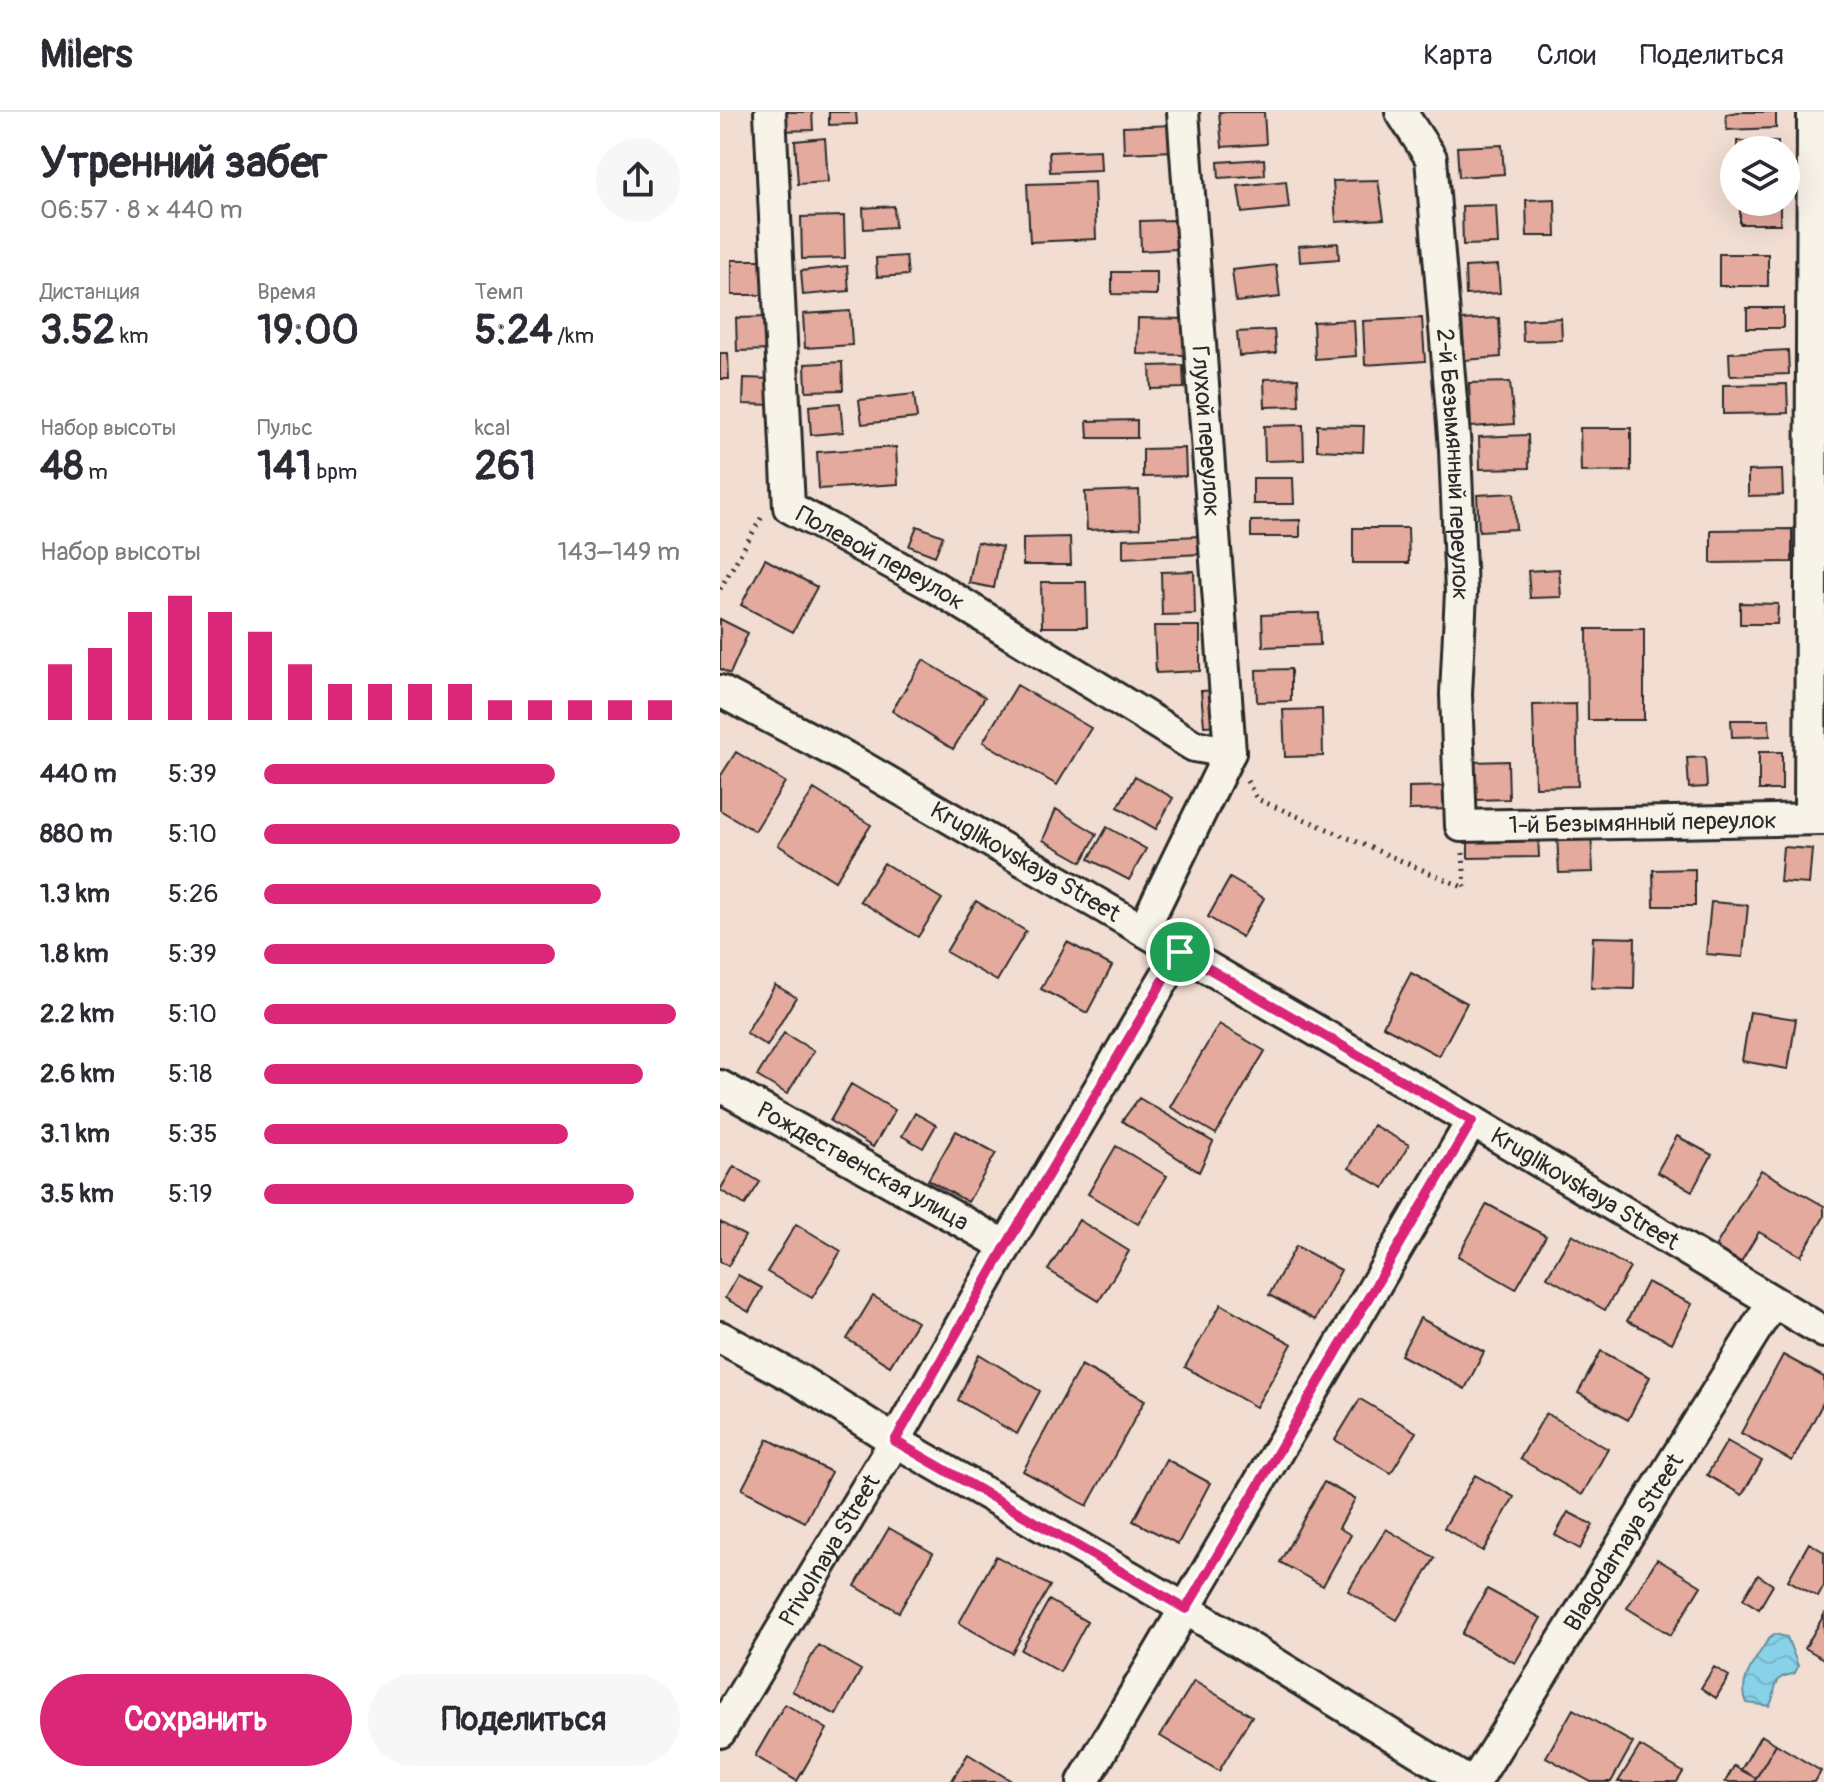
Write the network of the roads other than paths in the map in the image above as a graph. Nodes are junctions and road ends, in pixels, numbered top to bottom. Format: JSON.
{"nodes":[{"id":1,"x":770,"y":112,"type":"edge"},
{"id":2,"x":1183,"y":112,"type":"edge"},
{"id":3,"x":1401,"y":112,"type":"edge"},
{"id":4,"x":1817,"y":129,"type":"edge"},
{"id":5,"x":720,"y":691,"type":"edge"},
{"id":6,"x":1230,"y":752,"type":"junction"},
{"id":7,"x":1817,"y":819,"type":"edge"},
{"id":8,"x":1461,"y":826,"type":"joint"},
{"id":9,"x":1143,"y":930,"type":"junction"},
{"id":10,"x":1180,"y":952,"type":"junction"},
{"id":11,"x":720,"y":1086,"type":"edge"},
{"id":12,"x":1472,"y":1121,"type":"junction"},
{"id":13,"x":1006,"y":1246,"type":"junction"},
{"id":14,"x":1772,"y":1303,"type":"junction"},
{"id":15,"x":1824,"y":1332,"type":"edge"},
{"id":16,"x":720,"y":1337,"type":"edge"},
{"id":17,"x":895,"y":1441,"type":"junction"},
{"id":18,"x":1186,"y":1609,"type":"junction"},
{"id":19,"x":720,"y":1732,"type":"edge"},
{"id":20,"x":1083,"y":1782,"type":"edge"},
{"id":21,"x":1468,"y":1782,"type":"edge"},
{"id":22,"x":1475,"y":1782,"type":"edge"}],
"edges":[{"from":1,"to":6,"type":"street","name":"Полевой переулок"},
{"from":2,"to":6,"type":"street","name":"Глухой переулок"},
{"from":3,"to":8,"type":"street","name":"2-й Безымянный переулок"},
{"from":4,"to":7,"type":"street"},
{"from":5,"to":9,"type":"street","name":"Kruglikovskaya Street"},
{"from":6,"to":9,"type":"street"},
{"from":7,"to":8,"type":"street","name":"1-й Безымянный переулок"},
{"from":9,"to":10,"type":"street","name":"Kruglikovskaya Street"},
{"from":10,"to":12,"type":"street","name":"Kruglikovskaya Street"},
{"from":10,"to":13,"type":"street","name":"Privolnaya Street"},
{"from":11,"to":13,"type":"street","name":"Рождественская улица"},
{"from":12,"to":14,"type":"street","name":"Kruglikovskaya Street"},
{"from":12,"to":18,"type":"street"},
{"from":13,"to":17,"type":"street","name":"Privolnaya Street"},
{"from":14,"to":15,"type":"street","name":"Kruglikovskaya Street"},
{"from":14,"to":22,"type":"street","name":"Blagodarnaya Street"},
{"from":16,"to":17,"type":"street"},
{"from":17,"to":18,"type":"street"},
{"from":17,"to":19,"type":"street","name":"Privolnaya Street"},
{"from":18,"to":20,"type":"street"},
{"from":18,"to":21,"type":"street"}]}
